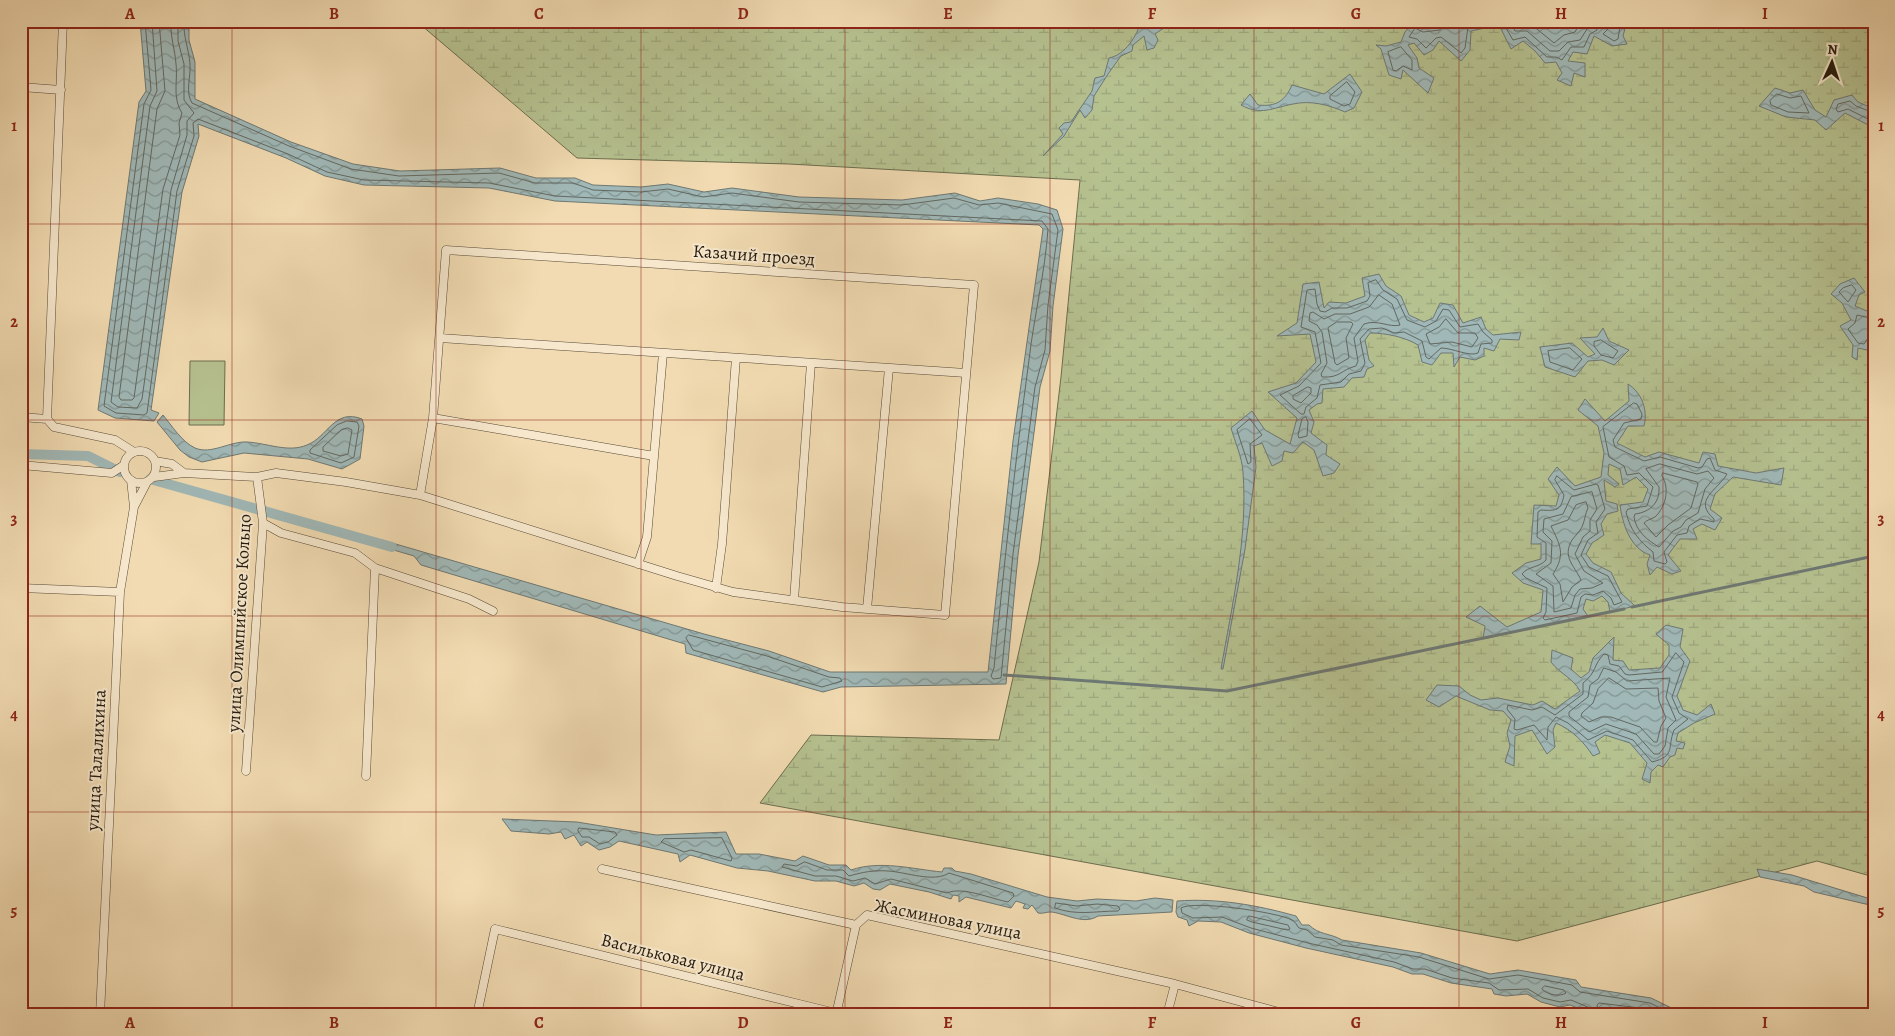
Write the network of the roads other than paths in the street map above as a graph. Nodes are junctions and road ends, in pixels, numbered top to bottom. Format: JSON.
{"nodes":[{"id":1,"x":63,"y":21,"type":"edge"},
{"id":2,"x":21,"y":88,"type":"edge"},
{"id":3,"x":61,"y":90,"type":"junction"},
{"id":4,"x":440,"y":338,"type":"junction"},
{"id":5,"x":663,"y":353,"type":"junction"},
{"id":6,"x":736,"y":358,"type":"junction"},
{"id":7,"x":811,"y":363,"type":"junction"},
{"id":8,"x":889,"y":368,"type":"junction"},
{"id":9,"x":966,"y":373,"type":"junction"},
{"id":10,"x":21,"y":416,"type":"edge"},
{"id":11,"x":433,"y":418,"type":"junction"},
{"id":12,"x":47,"y":419,"type":"junction"},
{"id":13,"x":134,"y":452,"type":"junction"},
{"id":14,"x":654,"y":456,"type":"junction"},
{"id":15,"x":156,"y":460,"type":"junction"},
{"id":16,"x":21,"y":465,"type":"edge"},
{"id":17,"x":124,"y":465,"type":"junction"},
{"id":18,"x":184,"y":473,"type":"junction"},
{"id":19,"x":257,"y":477,"type":"junction"},
{"id":20,"x":130,"y":480,"type":"junction"},
{"id":21,"x":150,"y":480,"type":"junction"},
{"id":22,"x":420,"y":494,"type":"junction"},
{"id":23,"x":134,"y":507,"type":"junction"},
{"id":24,"x":263,"y":522,"type":"junction"},
{"id":25,"x":638,"y":564,"type":"junction"},
{"id":26,"x":375,"y":568,"type":"junction"},
{"id":27,"x":21,"y":588,"type":"edge"},
{"id":28,"x":716,"y":588,"type":"junction"},
{"id":29,"x":120,"y":592,"type":"junction"},
{"id":30,"x":794,"y":600,"type":"junction"},
{"id":31,"x":867,"y":609,"type":"junction"},
{"id":32,"x":494,"y":611,"type":"dead end"},
{"id":33,"x":246,"y":771,"type":"dead end"},
{"id":34,"x":366,"y":776,"type":"dead end"},
{"id":35,"x":602,"y":869,"type":"dead end"},
{"id":36,"x":856,"y":926,"type":"junction"},
{"id":37,"x":1175,"y":984,"type":"junction"},
{"id":38,"x":839,"y":1014,"type":"edge"},
{"id":39,"x":100,"y":1015,"type":"edge"},
{"id":40,"x":477,"y":1015,"type":"edge"},
{"id":41,"x":1167,"y":1015,"type":"edge"},
{"id":42,"x":1290,"y":1015,"type":"edge"}],
"edges":[{"from":1,"to":3,"type":"street"},
{"from":2,"to":3,"type":"street"},
{"from":3,"to":12,"type":"street"},
{"from":4,"to":5,"type":"street"},
{"from":4,"to":9,"type":"street","name":"Казачий проезд"},
{"from":4,"to":11,"type":"street","name":"Казачий проезд"},
{"from":5,"to":6,"type":"street"},
{"from":5,"to":14,"type":"street"},
{"from":6,"to":7,"type":"street"},
{"from":6,"to":28,"type":"street"},
{"from":7,"to":8,"type":"street"},
{"from":7,"to":30,"type":"street"},
{"from":8,"to":9,"type":"street"},
{"from":8,"to":31,"type":"street"},
{"from":9,"to":31,"type":"street","name":"Казачий проезд"},
{"from":10,"to":12,"type":"street"},
{"from":11,"to":14,"type":"street"},
{"from":11,"to":22,"type":"street","name":"Казачий проезд"},
{"from":12,"to":13,"type":"street"},
{"from":13,"to":15,"type":"street"},
{"from":13,"to":17,"type":"street"},
{"from":14,"to":25,"type":"street"},
{"from":15,"to":18,"type":"street"},
{"from":15,"to":21,"type":"street"},
{"from":16,"to":17,"type":"street"},
{"from":17,"to":20,"type":"street"},
{"from":18,"to":19,"type":"street"},
{"from":18,"to":21,"type":"street"},
{"from":19,"to":22,"type":"street"},
{"from":19,"to":24,"type":"street","name":"улица Олимпийское Кольцо"},
{"from":20,"to":21,"type":"street"},
{"from":20,"to":23,"type":"street"},
{"from":21,"to":23,"type":"street"},
{"from":22,"to":25,"type":"street"},
{"from":23,"to":29,"type":"street","name":"улица Талалихина"},
{"from":24,"to":26,"type":"street"},
{"from":24,"to":33,"type":"street","name":"улица Олимпийское Кольцо"},
{"from":25,"to":28,"type":"street"},
{"from":26,"to":32,"type":"street"},
{"from":26,"to":34,"type":"street"},
{"from":27,"to":29,"type":"street"},
{"from":28,"to":30,"type":"street"},
{"from":29,"to":39,"type":"street","name":"улица Талалихина"},
{"from":30,"to":31,"type":"street"},
{"from":35,"to":36,"type":"street","name":"Жасминовая улица"},
{"from":36,"to":37,"type":"street","name":"Жасминовая улица"},
{"from":36,"to":38,"type":"street"},
{"from":37,"to":41,"type":"street"},
{"from":37,"to":42,"type":"street","name":"Жасминовая улица"},
{"from":38,"to":40,"type":"street","name":"Васильковая улица"}]}
